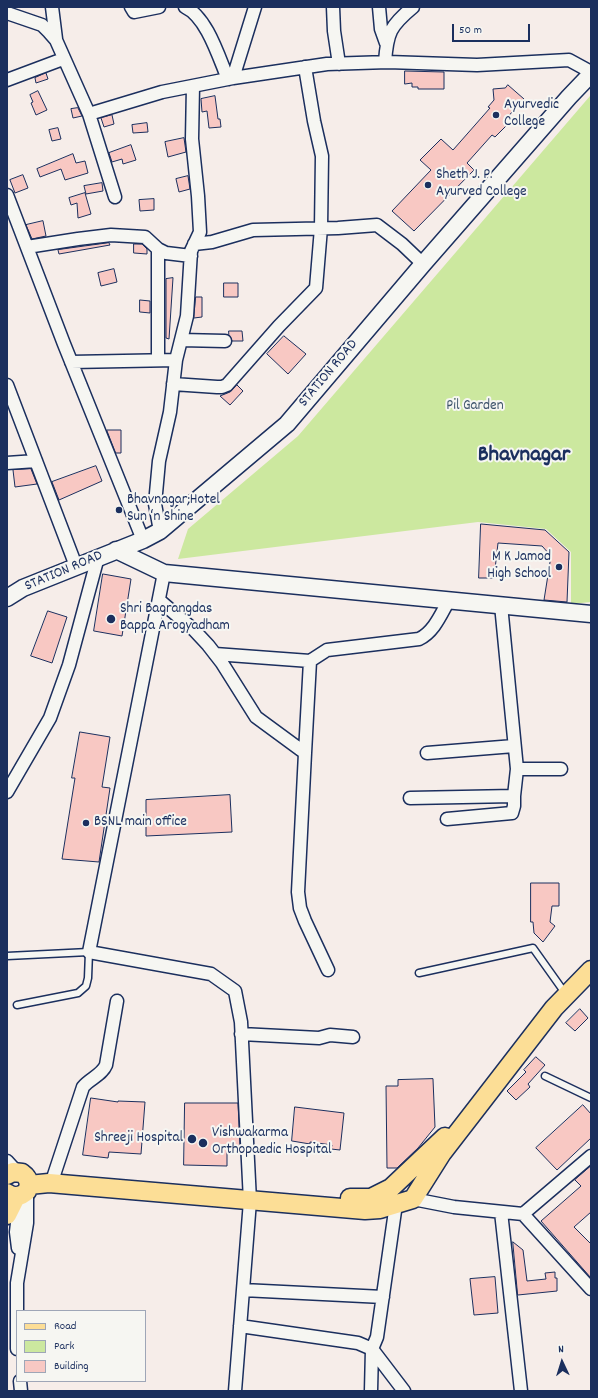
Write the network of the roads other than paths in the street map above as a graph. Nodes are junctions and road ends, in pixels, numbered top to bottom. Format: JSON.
{"nodes":[{"id":1,"x":52,"y":7,"type":"edge"},
{"id":2,"x":131,"y":7,"type":"edge"},
{"id":3,"x":159,"y":7,"type":"edge"},
{"id":4,"x":185,"y":7,"type":"edge"},
{"id":5,"x":254,"y":7,"type":"edge"},
{"id":6,"x":333,"y":7,"type":"edge"},
{"id":7,"x":379,"y":7,"type":"edge"},
{"id":8,"x":413,"y":7,"type":"edge"},
{"id":9,"x":402,"y":12,"type":"edge"},
{"id":10,"x":7,"y":13,"type":"edge"},
{"id":11,"x":56,"y":40,"type":"junction"},
{"id":12,"x":386,"y":43,"type":"junction"},
{"id":13,"x":63,"y":59,"type":"junction"},
{"id":14,"x":385,"y":62,"type":"junction"},
{"id":15,"x":339,"y":64,"type":"junction"},
{"id":16,"x":305,"y":67,"type":"junction"},
{"id":17,"x":591,"y":73,"type":"edge"},
{"id":18,"x":230,"y":79,"type":"junction"},
{"id":19,"x":7,"y":80,"type":"edge"},
{"id":20,"x":193,"y":86,"type":"junction"},
{"id":21,"x":89,"y":114,"type":"junction"},
{"id":22,"x":7,"y":195,"type":"edge"},
{"id":23,"x":115,"y":197,"type":"dead end"},
{"id":24,"x":321,"y":228,"type":"junction"},
{"id":25,"x":27,"y":247,"type":"junction"},
{"id":26,"x":158,"y":249,"type":"junction"},
{"id":27,"x":193,"y":250,"type":"junction"},
{"id":28,"x":423,"y":264,"type":"junction"},
{"id":29,"x":181,"y":340,"type":"junction"},
{"id":30,"x":225,"y":340,"type":"dead end"},
{"id":31,"x":158,"y":360,"type":"junction"},
{"id":32,"x":176,"y":360,"type":"junction"},
{"id":33,"x":71,"y":362,"type":"junction"},
{"id":34,"x":173,"y":384,"type":"junction"},
{"id":35,"x":7,"y":386,"type":"edge"},
{"id":36,"x":36,"y":461,"type":"junction"},
{"id":37,"x":7,"y":463,"type":"edge"},
{"id":38,"x":160,"y":532,"type":"junction"},
{"id":39,"x":143,"y":540,"type":"junction"},
{"id":40,"x":116,"y":550,"type":"junction"},
{"id":41,"x":98,"y":557,"type":"junction"},
{"id":42,"x":76,"y":566,"type":"junction"},
{"id":43,"x":164,"y":573,"type":"junction"},
{"id":44,"x":7,"y":598,"type":"edge"},
{"id":45,"x":159,"y":600,"type":"junction"},
{"id":46,"x":449,"y":600,"type":"junction"},
{"id":47,"x":501,"y":605,"type":"junction"},
{"id":48,"x":591,"y":614,"type":"edge"},
{"id":49,"x":215,"y":654,"type":"junction"},
{"id":50,"x":310,"y":661,"type":"junction"},
{"id":51,"x":514,"y":746,"type":"junction"},
{"id":52,"x":305,"y":752,"type":"junction"},
{"id":53,"x":427,"y":753,"type":"dead end"},
{"id":54,"x":517,"y":769,"type":"junction"},
{"id":55,"x":561,"y":769,"type":"dead end"},
{"id":56,"x":7,"y":792,"type":"edge"},
{"id":57,"x":514,"y":795,"type":"junction"},
{"id":58,"x":410,"y":798,"type":"dead end"},
{"id":59,"x":447,"y":820,"type":"dead end"},
{"id":60,"x":89,"y":952,"type":"junction"},
{"id":61,"x":7,"y":956,"type":"edge"},
{"id":62,"x":328,"y":970,"type":"dead end"},
{"id":63,"x":591,"y":970,"type":"edge"},
{"id":64,"x":419,"y":973,"type":"dead end"},
{"id":65,"x":567,"y":995,"type":"junction"},
{"id":66,"x":117,"y":1002,"type":"dead end"},
{"id":67,"x":18,"y":1005,"type":"dead end"},
{"id":68,"x":241,"y":1034,"type":"junction"},
{"id":69,"x":353,"y":1037,"type":"dead end"},
{"id":70,"x":546,"y":1076,"type":"dead end"},
{"id":71,"x":591,"y":1098,"type":"edge"},
{"id":72,"x":477,"y":1108,"type":"junction"},
{"id":73,"x":591,"y":1156,"type":"edge"},
{"id":74,"x":54,"y":1175,"type":"junction"},
{"id":75,"x":17,"y":1183,"type":"edge"},
{"id":76,"x":250,"y":1196,"type":"junction"},
{"id":77,"x":413,"y":1199,"type":"junction"},
{"id":78,"x":388,"y":1202,"type":"junction"},
{"id":79,"x":501,"y":1212,"type":"junction"},
{"id":80,"x":523,"y":1214,"type":"junction"},
{"id":81,"x":7,"y":1215,"type":"edge"},
{"id":82,"x":591,"y":1289,"type":"edge"},
{"id":83,"x":243,"y":1290,"type":"junction"},
{"id":84,"x":383,"y":1297,"type":"junction"},
{"id":85,"x":17,"y":1310,"type":"edge"},
{"id":86,"x":240,"y":1326,"type":"junction"},
{"id":87,"x":372,"y":1349,"type":"junction"},
{"id":88,"x":235,"y":1391,"type":"edge"},
{"id":89,"x":371,"y":1391,"type":"edge"},
{"id":90,"x":404,"y":1391,"type":"edge"},
{"id":91,"x":521,"y":1391,"type":"edge"}],
"edges":[{"from":1,"to":11,"type":"street"},
{"from":2,"to":3,"type":"street"},
{"from":4,"to":18,"type":"street"},
{"from":5,"to":18,"type":"street"},
{"from":6,"to":15,"type":"street"},
{"from":7,"to":12,"type":"street"},
{"from":8,"to":9,"type":"street"},
{"from":9,"to":12,"type":"street"},
{"from":10,"to":11,"type":"street"},
{"from":11,"to":13,"type":"street"},
{"from":12,"to":14,"type":"street"},
{"from":13,"to":19,"type":"street"},
{"from":13,"to":21,"type":"street"},
{"from":14,"to":15,"type":"street"},
{"from":14,"to":17,"type":"street"},
{"from":15,"to":16,"type":"street"},
{"from":16,"to":18,"type":"street"},
{"from":16,"to":24,"type":"street"},
{"from":17,"to":28,"type":"main road","name":"STATION ROAD"},
{"from":18,"to":20,"type":"street"},
{"from":20,"to":21,"type":"street"},
{"from":20,"to":27,"type":"street"},
{"from":21,"to":23,"type":"street"},
{"from":22,"to":25,"type":"street"},
{"from":24,"to":27,"type":"street"},
{"from":24,"to":28,"type":"street"},
{"from":24,"to":34,"type":"street"},
{"from":25,"to":26,"type":"street"},
{"from":25,"to":33,"type":"street"},
{"from":26,"to":27,"type":"street"},
{"from":26,"to":31,"type":"street"},
{"from":27,"to":29,"type":"street"},
{"from":28,"to":38,"type":"main road","name":"STATION ROAD"},
{"from":29,"to":30,"type":"street"},
{"from":29,"to":32,"type":"street"},
{"from":31,"to":32,"type":"street"},
{"from":31,"to":33,"type":"street"},
{"from":32,"to":34,"type":"street"},
{"from":33,"to":39,"type":"street"},
{"from":34,"to":38,"type":"street"},
{"from":35,"to":36,"type":"street"},
{"from":36,"to":37,"type":"street"},
{"from":36,"to":42,"type":"street"},
{"from":38,"to":39,"type":"main road","name":"STATION ROAD"},
{"from":39,"to":40,"type":"main road","name":"STATION ROAD"},
{"from":40,"to":41,"type":"main road","name":"STATION ROAD"},
{"from":40,"to":43,"type":"main road"},
{"from":41,"to":42,"type":"main road","name":"STATION ROAD"},
{"from":41,"to":56,"type":"street"},
{"from":42,"to":44,"type":"main road","name":"STATION ROAD"},
{"from":43,"to":45,"type":"street"},
{"from":43,"to":46,"type":"main road"},
{"from":45,"to":49,"type":"street"},
{"from":45,"to":60,"type":"street"},
{"from":46,"to":47,"type":"main road"},
{"from":46,"to":50,"type":"street"},
{"from":47,"to":48,"type":"main road"},
{"from":47,"to":51,"type":"street"},
{"from":49,"to":50,"type":"street"},
{"from":49,"to":52,"type":"street"},
{"from":50,"to":52,"type":"street"},
{"from":51,"to":53,"type":"street"},
{"from":51,"to":54,"type":"street"},
{"from":52,"to":62,"type":"street"},
{"from":54,"to":55,"type":"street"},
{"from":54,"to":57,"type":"street"},
{"from":57,"to":58,"type":"street"},
{"from":57,"to":59,"type":"street"},
{"from":60,"to":61,"type":"lane"},
{"from":60,"to":67,"type":"lane"},
{"from":60,"to":68,"type":"street"},
{"from":63,"to":65,"type":"main road"},
{"from":64,"to":65,"type":"lane"},
{"from":65,"to":72,"type":"main road"},
{"from":66,"to":74,"type":"street"},
{"from":68,"to":69,"type":"street"},
{"from":68,"to":76,"type":"street"},
{"from":70,"to":71,"type":"lane"},
{"from":72,"to":77,"type":"main road"},
{"from":72,"to":78,"type":"main road"},
{"from":73,"to":80,"type":"street"},
{"from":74,"to":75,"type":"main road"},
{"from":74,"to":76,"type":"main road"},
{"from":75,"to":76,"type":"main road"},
{"from":75,"to":81,"type":"main road"},
{"from":75,"to":85,"type":"street"},
{"from":76,"to":78,"type":"main road"},
{"from":76,"to":83,"type":"street"},
{"from":77,"to":78,"type":"main road"},
{"from":77,"to":79,"type":"street"},
{"from":78,"to":84,"type":"street"},
{"from":79,"to":80,"type":"street"},
{"from":79,"to":91,"type":"street"},
{"from":80,"to":82,"type":"street"},
{"from":83,"to":84,"type":"street"},
{"from":83,"to":86,"type":"street"},
{"from":84,"to":87,"type":"street"},
{"from":86,"to":87,"type":"street"},
{"from":86,"to":88,"type":"street"},
{"from":87,"to":89,"type":"street"},
{"from":87,"to":90,"type":"street"}]}
